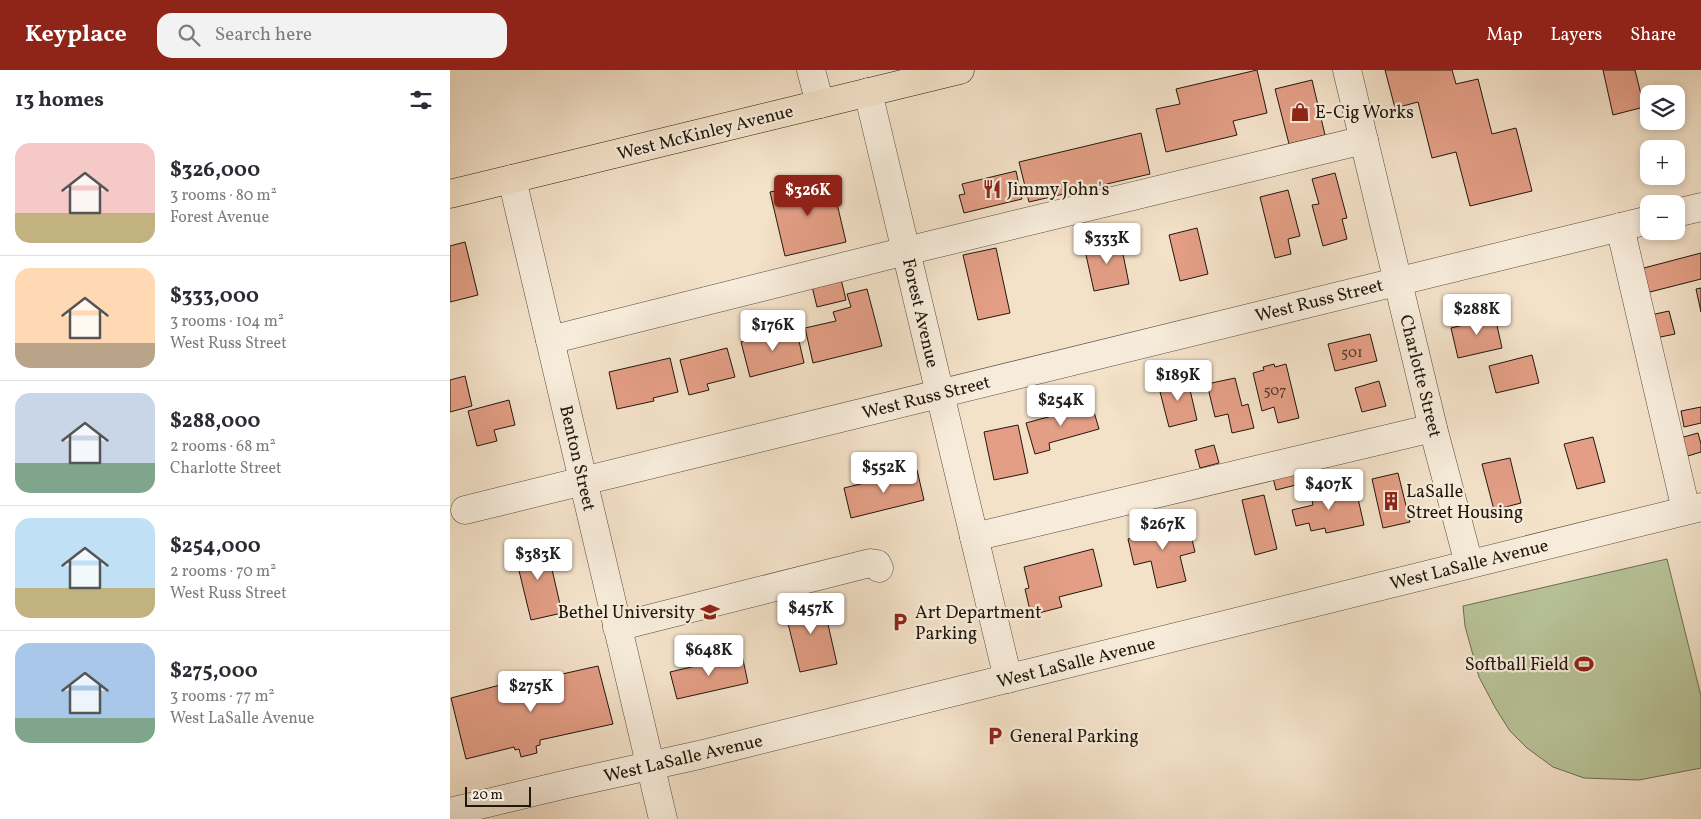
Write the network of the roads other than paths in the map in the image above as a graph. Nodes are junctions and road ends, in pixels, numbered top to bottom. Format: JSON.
{"nodes":[{"id":1,"x":811,"y":70,"type":"edge"},
{"id":2,"x":960,"y":70,"type":"edge"},
{"id":3,"x":1347,"y":70,"type":"edge"},
{"id":4,"x":868,"y":92,"type":"junction"},
{"id":5,"x":820,"y":104,"type":"junction"},
{"id":6,"x":1364,"y":140,"type":"junction"},
{"id":7,"x":512,"y":179,"type":"junction"},
{"id":8,"x":450,"y":194,"type":"edge"},
{"id":9,"x":1701,"y":207,"type":"edge"},
{"id":10,"x":1685,"y":211,"type":"edge"},
{"id":11,"x":1640,"y":222,"type":"edge"},
{"id":12,"x":1620,"y":227,"type":"junction"},
{"id":13,"x":906,"y":251,"type":"junction"},
{"id":14,"x":1398,"y":281,"type":"junction"},
{"id":15,"x":550,"y":340,"type":"junction"},
{"id":16,"x":940,"y":394,"type":"junction"},
{"id":17,"x":1433,"y":428,"type":"junction"},
{"id":18,"x":583,"y":481,"type":"junction"},
{"id":19,"x":1694,"y":508,"type":"edge"},
{"id":20,"x":464,"y":510,"type":"dead end"},
{"id":21,"x":974,"y":537,"type":"junction"},
{"id":22,"x":1469,"y":564,"type":"junction"},
{"id":23,"x":880,"y":568,"type":"dead end"},
{"id":24,"x":617,"y":627,"type":"junction"},
{"id":25,"x":1008,"y":678,"type":"junction"},
{"id":26,"x":650,"y":767,"type":"junction"},
{"id":27,"x":450,"y":812,"type":"edge"},
{"id":28,"x":663,"y":819,"type":"edge"}],
"edges":[{"from":1,"to":5,"type":"street"},
{"from":2,"to":4,"type":"main road","name":"West McKinley Avenue"},
{"from":3,"to":6,"type":"street","name":"Charlotte Street"},
{"from":4,"to":5,"type":"main road","name":"West McKinley Avenue"},
{"from":4,"to":13,"type":"street","name":"Forest Avenue"},
{"from":5,"to":7,"type":"main road","name":"West McKinley Avenue"},
{"from":6,"to":13,"type":"street"},
{"from":6,"to":14,"type":"street","name":"Charlotte Street"},
{"from":7,"to":8,"type":"main road","name":"West McKinley Avenue"},
{"from":7,"to":15,"type":"street","name":"Benton Street"},
{"from":9,"to":10,"type":"street"},
{"from":11,"to":12,"type":"street","name":"West Russ Street"},
{"from":12,"to":14,"type":"street","name":"West Russ Street"},
{"from":12,"to":19,"type":"street"},
{"from":13,"to":15,"type":"street"},
{"from":13,"to":16,"type":"street","name":"Forest Avenue"},
{"from":14,"to":16,"type":"street","name":"West Russ Street"},
{"from":14,"to":17,"type":"street","name":"Charlotte Street"},
{"from":15,"to":18,"type":"street","name":"Benton Street"},
{"from":16,"to":18,"type":"street","name":"West Russ Street"},
{"from":16,"to":21,"type":"street","name":"Forest Avenue"},
{"from":17,"to":21,"type":"street"},
{"from":17,"to":22,"type":"street","name":"Charlotte Street"},
{"from":18,"to":20,"type":"street","name":"West Russ Street"},
{"from":18,"to":24,"type":"street","name":"Benton Street"},
{"from":19,"to":22,"type":"street","name":"West LaSalle Avenue"},
{"from":21,"to":25,"type":"street","name":"Forest Avenue"},
{"from":22,"to":25,"type":"street","name":"West LaSalle Avenue"},
{"from":23,"to":24,"type":"street"},
{"from":24,"to":26,"type":"street","name":"Benton Street"},
{"from":25,"to":26,"type":"street","name":"West LaSalle Avenue"},
{"from":26,"to":27,"type":"street","name":"West LaSalle Avenue"},
{"from":26,"to":28,"type":"street","name":"Benton Street"}]}
